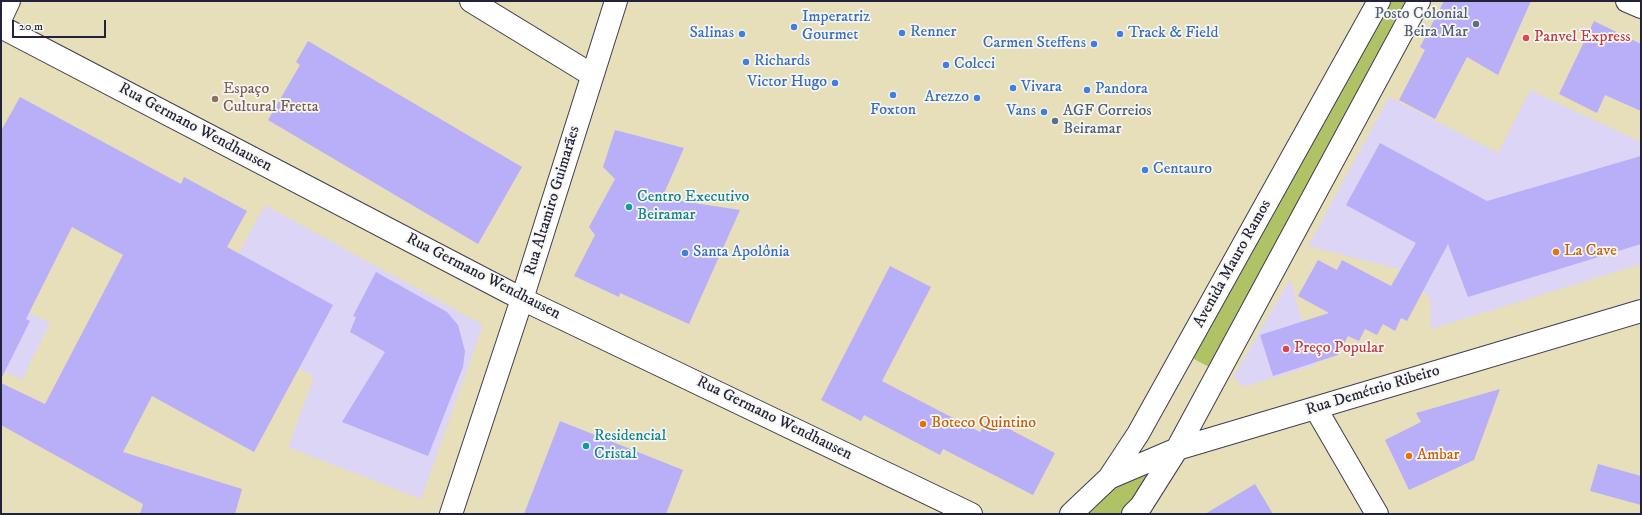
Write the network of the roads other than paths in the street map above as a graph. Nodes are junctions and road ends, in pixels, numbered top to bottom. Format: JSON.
{"nodes":[{"id":1,"x":9,"y":1,"type":"edge"},
{"id":2,"x":471,"y":1,"type":"edge"},
{"id":3,"x":616,"y":1,"type":"edge"},
{"id":4,"x":1379,"y":1,"type":"edge"},
{"id":5,"x":1418,"y":1,"type":"edge"},
{"id":6,"x":1627,"y":1,"type":"edge"},
{"id":7,"x":1641,"y":7,"type":"edge"},
{"id":8,"x":1,"y":18,"type":"edge"},
{"id":9,"x":1,"y":27,"type":"edge"},
{"id":10,"x":592,"y":75,"type":"junction"},
{"id":11,"x":522,"y":299,"type":"junction"},
{"id":12,"x":1641,"y":311,"type":"edge"},
{"id":13,"x":1316,"y":409,"type":"junction"},
{"id":14,"x":1177,"y":449,"type":"junction"},
{"id":15,"x":1108,"y":478,"type":"junction"},
{"id":16,"x":451,"y":514,"type":"edge"},
{"id":17,"x":971,"y":514,"type":"edge"},
{"id":18,"x":1071,"y":514,"type":"edge"},
{"id":19,"x":1133,"y":514,"type":"edge"},
{"id":20,"x":1377,"y":514,"type":"edge"}],
"edges":[{"from":1,"to":8,"type":"street"},
{"from":2,"to":10,"type":"street"},
{"from":3,"to":10,"type":"street","name":"Rua Altamiro Guimarães"},
{"from":4,"to":15,"type":"street","name":"Avenida Mauro Ramos"},
{"from":5,"to":14,"type":"street"},
{"from":6,"to":7,"type":"street"},
{"from":9,"to":11,"type":"street","name":"Rua Germano Wendhausen"},
{"from":10,"to":11,"type":"street","name":"Rua Altamiro Guimarães"},
{"from":11,"to":16,"type":"street","name":"Rua Altamiro Guimarães"},
{"from":11,"to":17,"type":"street","name":"Rua Germano Wendhausen"},
{"from":12,"to":13,"type":"street","name":"Rua Demétrio Ribeiro"},
{"from":13,"to":14,"type":"street","name":"Rua Demétrio Ribeiro"},
{"from":13,"to":20,"type":"street"},
{"from":14,"to":15,"type":"street","name":"Rua Demétrio Ribeiro"},
{"from":14,"to":19,"type":"street"},
{"from":15,"to":18,"type":"street","name":"Avenida Mauro Ramos"}]}
